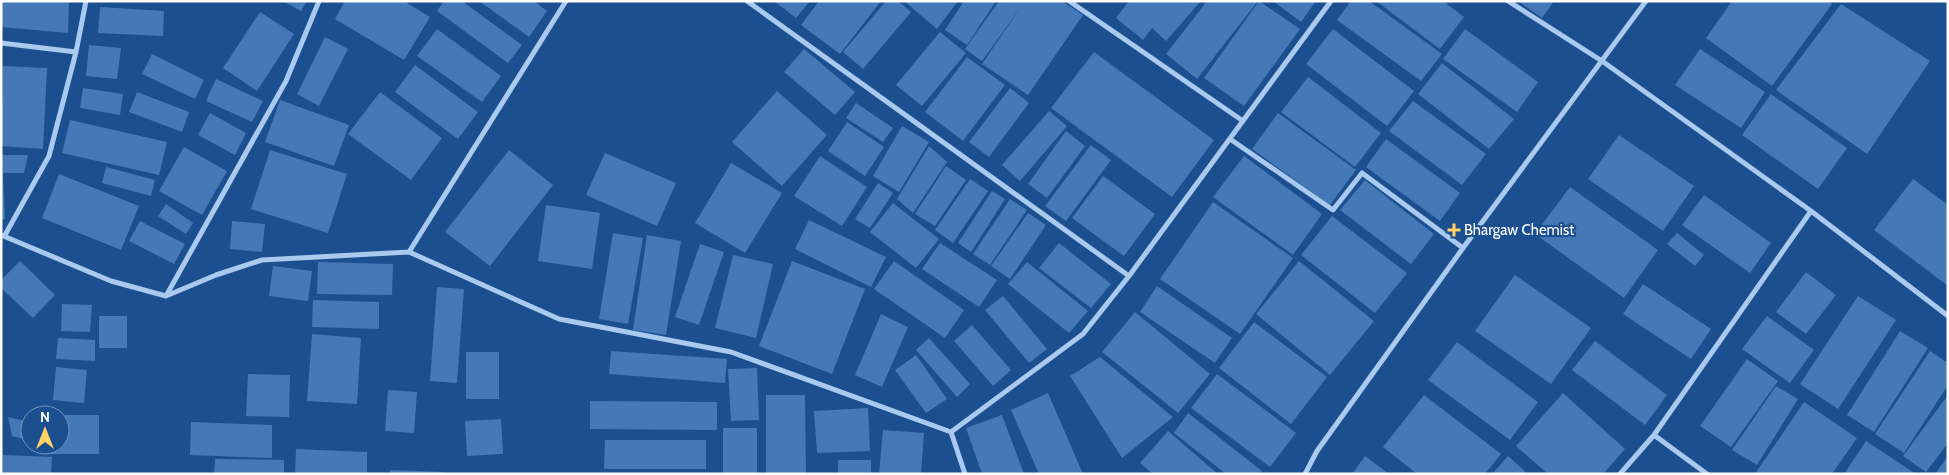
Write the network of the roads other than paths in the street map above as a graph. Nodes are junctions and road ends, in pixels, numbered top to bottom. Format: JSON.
{"nodes":[{"id":1,"x":86,"y":1,"type":"edge"},
{"id":2,"x":320,"y":1,"type":"edge"},
{"id":3,"x":566,"y":1,"type":"edge"},
{"id":4,"x":747,"y":1,"type":"edge"},
{"id":5,"x":1069,"y":1,"type":"edge"},
{"id":6,"x":1331,"y":1,"type":"edge"},
{"id":7,"x":1508,"y":1,"type":"edge"},
{"id":8,"x":1646,"y":1,"type":"edge"},
{"id":9,"x":1,"y":43,"type":"edge"},
{"id":10,"x":76,"y":52,"type":"junction"},
{"id":11,"x":1602,"y":61,"type":"junction"},
{"id":12,"x":1243,"y":121,"type":"junction"},
{"id":13,"x":1230,"y":139,"type":"junction"},
{"id":14,"x":1811,"y":211,"type":"junction"},
{"id":15,"x":3,"y":235,"type":"edge"},
{"id":16,"x":1463,"y":248,"type":"junction"},
{"id":17,"x":408,"y":252,"type":"junction"},
{"id":18,"x":1129,"y":276,"type":"junction"},
{"id":19,"x":166,"y":296,"type":"junction"},
{"id":20,"x":1948,"y":316,"type":"edge"},
{"id":21,"x":951,"y":432,"type":"junction"},
{"id":22,"x":1654,"y":435,"type":"junction"},
{"id":23,"x":965,"y":474,"type":"edge"},
{"id":24,"x":1305,"y":474,"type":"edge"},
{"id":25,"x":1620,"y":474,"type":"edge"},
{"id":26,"x":1707,"y":474,"type":"edge"}],
"edges":[{"from":1,"to":10,"type":"street"},
{"from":2,"to":19,"type":"street"},
{"from":3,"to":17,"type":"street"},
{"from":4,"to":18,"type":"street"},
{"from":5,"to":12,"type":"street"},
{"from":6,"to":12,"type":"street"},
{"from":7,"to":11,"type":"street"},
{"from":8,"to":11,"type":"street"},
{"from":9,"to":10,"type":"street"},
{"from":10,"to":15,"type":"street"},
{"from":11,"to":14,"type":"street"},
{"from":11,"to":16,"type":"street"},
{"from":12,"to":13,"type":"street"},
{"from":13,"to":16,"type":"street"},
{"from":13,"to":18,"type":"street"},
{"from":14,"to":20,"type":"street"},
{"from":14,"to":22,"type":"street"},
{"from":15,"to":19,"type":"street"},
{"from":16,"to":24,"type":"street"},
{"from":17,"to":19,"type":"street"},
{"from":17,"to":21,"type":"street"},
{"from":18,"to":21,"type":"street"},
{"from":21,"to":23,"type":"street"},
{"from":22,"to":25,"type":"street"},
{"from":22,"to":26,"type":"street"}]}
